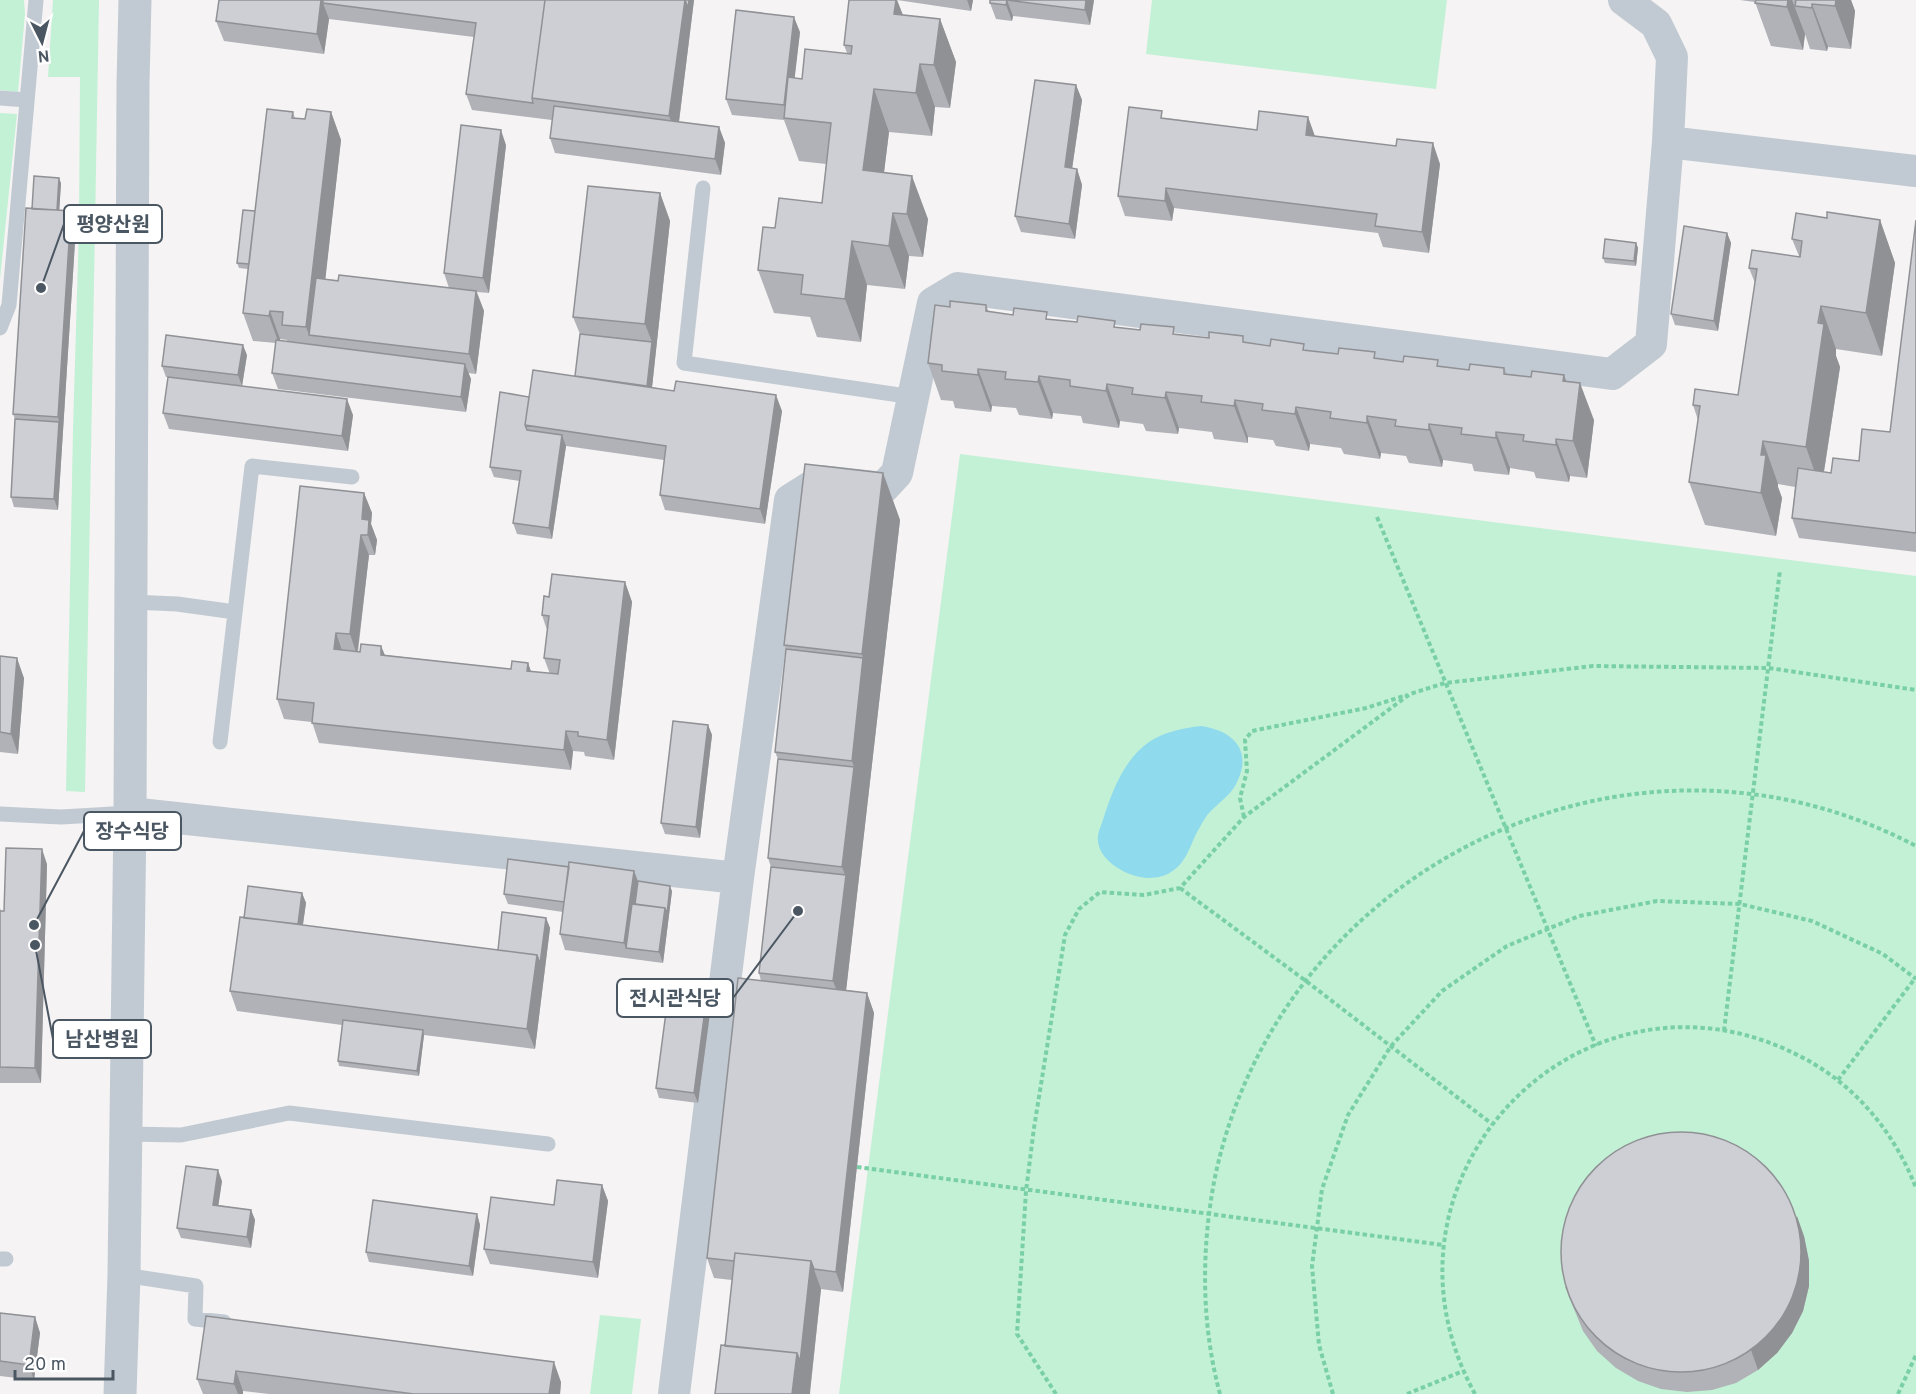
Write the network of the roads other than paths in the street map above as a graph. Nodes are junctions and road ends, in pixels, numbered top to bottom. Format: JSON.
{"nodes":[{"id":1,"x":36,"y":0,"type":"edge"},
{"id":2,"x":135,"y":0,"type":"edge"},
{"id":3,"x":1624,"y":0,"type":"edge"},
{"id":4,"x":0,"y":98,"type":"edge"},
{"id":5,"x":27,"y":100,"type":"junction"},
{"id":6,"x":1668,"y":142,"type":"junction"},
{"id":7,"x":1916,"y":171,"type":"edge"},
{"id":8,"x":703,"y":188,"type":"dead end"},
{"id":9,"x":0,"y":328,"type":"edge"},
{"id":10,"x":913,"y":397,"type":"junction"},
{"id":11,"x":351,"y":477,"type":"dead end"},
{"id":12,"x":131,"y":602,"type":"junction"},
{"id":13,"x":235,"y":612,"type":"junction"},
{"id":14,"x":219,"y":742,"type":"dead end"},
{"id":15,"x":130,"y":813,"type":"junction"},
{"id":16,"x":0,"y":814,"type":"edge"},
{"id":17,"x":738,"y":878,"type":"junction"},
{"id":18,"x":126,"y":1134,"type":"junction"},
{"id":19,"x":548,"y":1144,"type":"dead end"},
{"id":20,"x":124,"y":1275,"type":"junction"},
{"id":21,"x":241,"y":1324,"type":"edge"},
{"id":22,"x":120,"y":1394,"type":"edge"},
{"id":23,"x":674,"y":1394,"type":"edge"}],
"edges":[{"from":1,"to":5,"type":"lane"},
{"from":2,"to":12,"type":"street"},
{"from":3,"to":6,"type":"street"},
{"from":4,"to":5,"type":"lane"},
{"from":5,"to":9,"type":"lane"},
{"from":6,"to":7,"type":"street"},
{"from":6,"to":10,"type":"street"},
{"from":8,"to":10,"type":"lane"},
{"from":10,"to":17,"type":"street"},
{"from":11,"to":13,"type":"lane"},
{"from":12,"to":13,"type":"lane"},
{"from":12,"to":15,"type":"street"},
{"from":13,"to":14,"type":"lane"},
{"from":15,"to":16,"type":"lane"},
{"from":15,"to":17,"type":"street"},
{"from":15,"to":18,"type":"street"},
{"from":17,"to":23,"type":"street"},
{"from":18,"to":19,"type":"lane"},
{"from":18,"to":20,"type":"street"},
{"from":20,"to":21,"type":"lane"},
{"from":20,"to":22,"type":"street"}]}
